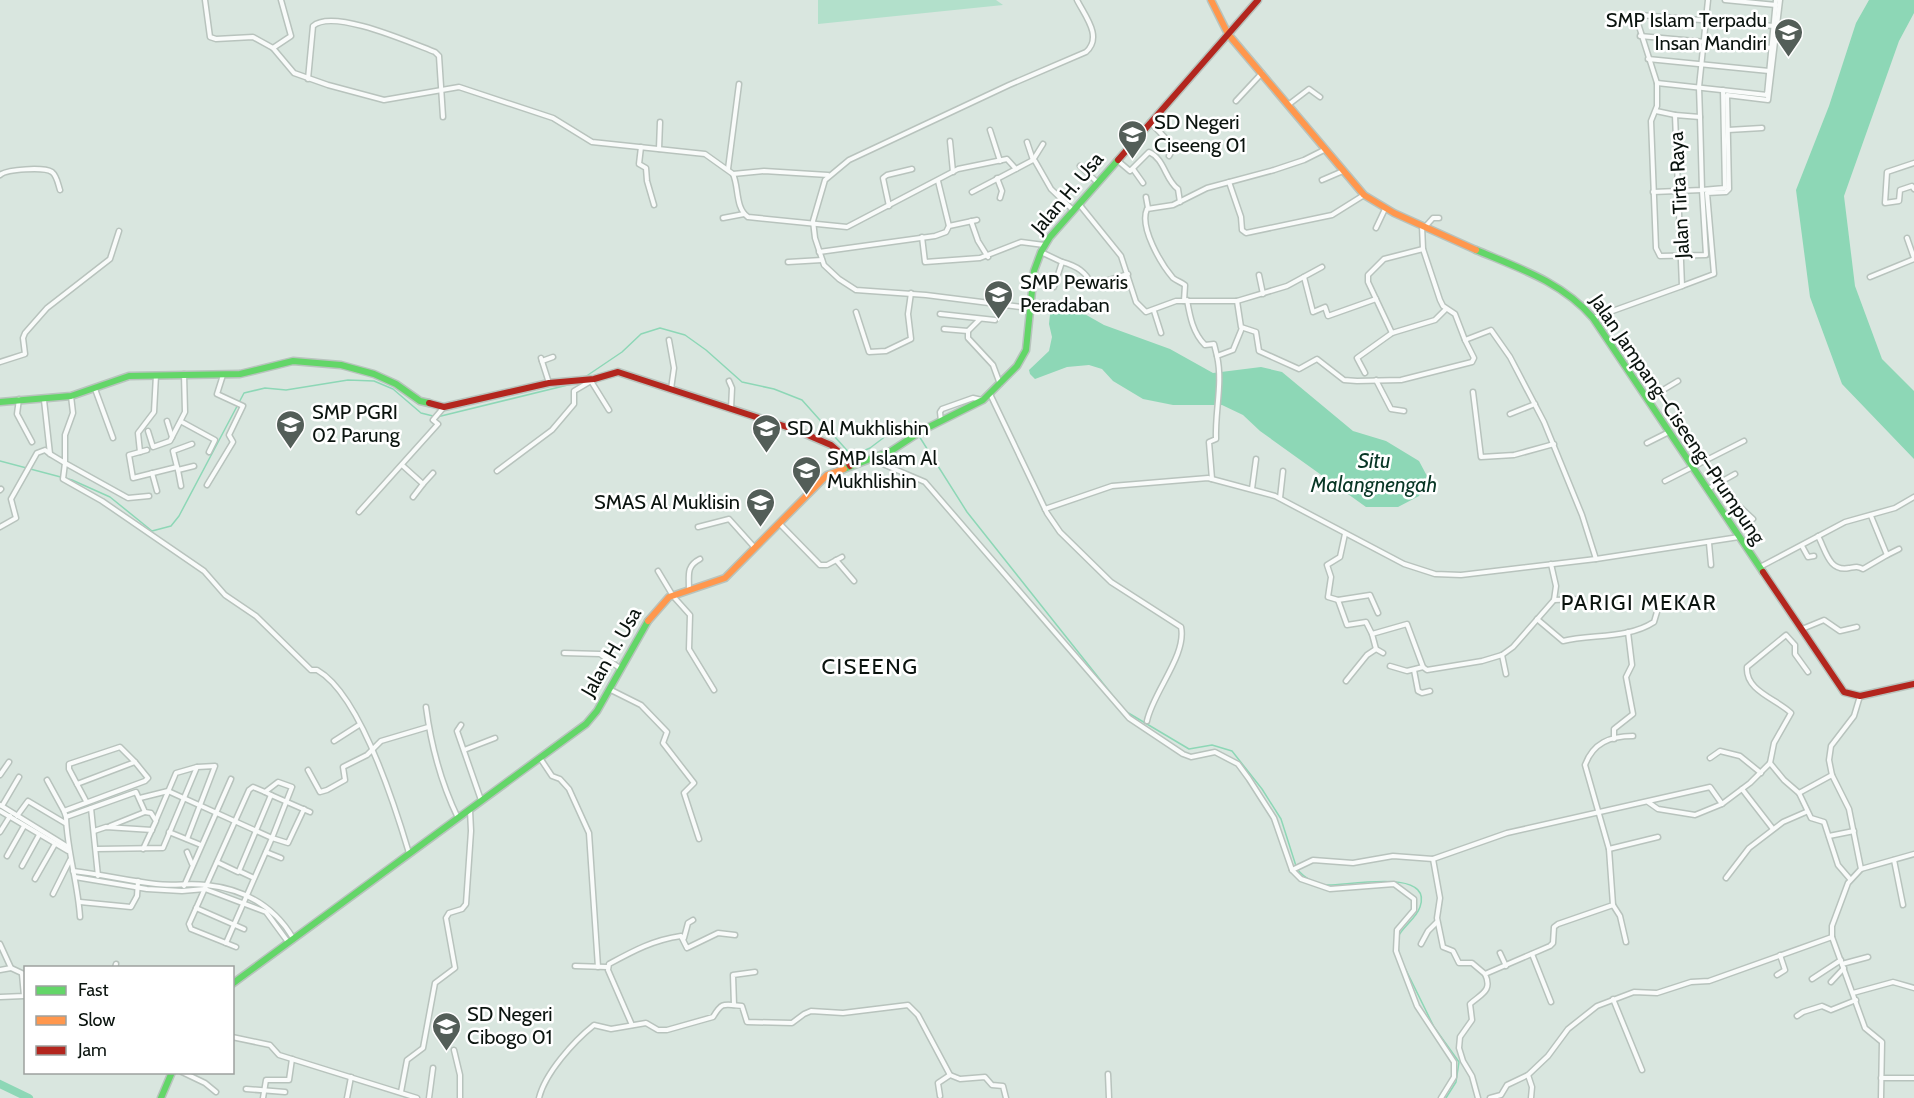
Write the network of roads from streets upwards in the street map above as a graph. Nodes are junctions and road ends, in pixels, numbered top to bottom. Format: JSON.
{"nodes":[{"id":1,"x":205,"y":0,"type":"edge"},
{"id":2,"x":281,"y":0,"type":"edge"},
{"id":3,"x":1077,"y":0,"type":"edge"},
{"id":4,"x":1211,"y":0,"type":"edge"},
{"id":5,"x":1258,"y":0,"type":"edge"},
{"id":6,"x":1708,"y":0,"type":"edge"},
{"id":7,"x":1725,"y":0,"type":"edge"},
{"id":8,"x":1777,"y":2,"type":"edge"},
{"id":9,"x":1706,"y":22,"type":"junction"},
{"id":10,"x":1774,"y":26,"type":"junction"},
{"id":11,"x":1228,"y":34,"type":"junction"},
{"id":12,"x":1640,"y":36,"type":"junction"},
{"id":13,"x":1703,"y":42,"type":"junction"},
{"id":14,"x":273,"y":48,"type":"junction"},
{"id":15,"x":1772,"y":48,"type":"junction"},
{"id":16,"x":1648,"y":59,"type":"junction"},
{"id":17,"x":1701,"y":64,"type":"junction"},
{"id":18,"x":1769,"y":71,"type":"junction"},
{"id":19,"x":1262,"y":73,"type":"junction"},
{"id":20,"x":308,"y":79,"type":"junction"},
{"id":21,"x":1657,"y":83,"type":"junction"},
{"id":22,"x":739,"y":84,"type":"dead end"},
{"id":23,"x":1699,"y":87,"type":"junction"},
{"id":24,"x":441,"y":88,"type":"junction"},
{"id":25,"x":1723,"y":90,"type":"junction"},
{"id":26,"x":1320,"y":97,"type":"dead end"},
{"id":27,"x":1236,"y":100,"type":"dead end"},
{"id":28,"x":1288,"y":105,"type":"junction"},
{"id":29,"x":1656,"y":111,"type":"junction"},
{"id":30,"x":1675,"y":114,"type":"junction"},
{"id":31,"x":443,"y":117,"type":"dead end"},
{"id":32,"x":1700,"y":117,"type":"junction"},
{"id":33,"x":660,"y":122,"type":"dead end"},
{"id":34,"x":1150,"y":122,"type":"junction"},
{"id":35,"x":1762,"y":128,"type":"dead end"},
{"id":36,"x":990,"y":130,"type":"dead end"},
{"id":37,"x":1728,"y":130,"type":"junction"},
{"id":38,"x":950,"y":141,"type":"dead end"},
{"id":39,"x":1027,"y":142,"type":"dead end"},
{"id":40,"x":1043,"y":144,"type":"dead end"},
{"id":41,"x":640,"y":147,"type":"junction"},
{"id":42,"x":658,"y":149,"type":"junction"},
{"id":43,"x":1324,"y":150,"type":"junction"},
{"id":44,"x":1169,"y":156,"type":"dead end"},
{"id":45,"x":1033,"y":160,"type":"junction"},
{"id":46,"x":1116,"y":160,"type":"junction"},
{"id":47,"x":1000,"y":162,"type":"junction"},
{"id":48,"x":1914,"y":163,"type":"edge"},
{"id":49,"x":1080,"y":166,"type":"dead end"},
{"id":50,"x":912,"y":169,"type":"dead end"},
{"id":51,"x":1016,"y":169,"type":"junction"},
{"id":52,"x":1133,"y":169,"type":"junction"},
{"id":53,"x":728,"y":170,"type":"junction"},
{"id":54,"x":1342,"y":171,"type":"junction"},
{"id":55,"x":953,"y":172,"type":"junction"},
{"id":56,"x":733,"y":174,"type":"junction"},
{"id":57,"x":0,"y":175,"type":"edge"},
{"id":58,"x":829,"y":175,"type":"junction"},
{"id":59,"x":998,"y":178,"type":"junction"},
{"id":60,"x":1322,"y":180,"type":"dead end"},
{"id":61,"x":938,"y":182,"type":"junction"},
{"id":62,"x":1096,"y":182,"type":"junction"},
{"id":63,"x":1229,"y":182,"type":"junction"},
{"id":64,"x":1143,"y":183,"type":"dead end"},
{"id":65,"x":60,"y":189,"type":"dead end"},
{"id":66,"x":1914,"y":189,"type":"edge"},
{"id":67,"x":1702,"y":190,"type":"junction"},
{"id":68,"x":972,"y":192,"type":"dead end"},
{"id":69,"x":1653,"y":192,"type":"junction"},
{"id":70,"x":1678,"y":192,"type":"junction"},
{"id":71,"x":1364,"y":195,"type":"junction"},
{"id":72,"x":1146,"y":197,"type":"dead end"},
{"id":73,"x":1000,"y":198,"type":"dead end"},
{"id":74,"x":1180,"y":202,"type":"junction"},
{"id":75,"x":1079,"y":203,"type":"junction"},
{"id":76,"x":654,"y":205,"type":"dead end"},
{"id":77,"x":889,"y":206,"type":"junction"},
{"id":78,"x":1148,"y":208,"type":"junction"},
{"id":79,"x":1385,"y":209,"type":"junction"},
{"id":80,"x":1073,"y":210,"type":"junction"},
{"id":81,"x":744,"y":214,"type":"junction"},
{"id":82,"x":723,"y":218,"type":"dead end"},
{"id":83,"x":1439,"y":218,"type":"dead end"},
{"id":84,"x":813,"y":225,"type":"junction"},
{"id":85,"x":949,"y":226,"type":"junction"},
{"id":86,"x":1423,"y":227,"type":"junction"},
{"id":87,"x":1376,"y":228,"type":"dead end"},
{"id":88,"x":119,"y":231,"type":"dead end"},
{"id":89,"x":922,"y":237,"type":"junction"},
{"id":90,"x":1907,"y":238,"type":"dead end"},
{"id":91,"x":1042,"y":249,"type":"junction"},
{"id":92,"x":1424,"y":249,"type":"junction"},
{"id":93,"x":819,"y":252,"type":"junction"},
{"id":94,"x":1682,"y":256,"type":"junction"},
{"id":95,"x":988,"y":257,"type":"junction"},
{"id":96,"x":1914,"y":259,"type":"edge"},
{"id":97,"x":822,"y":260,"type":"junction"},
{"id":98,"x":788,"y":262,"type":"dead end"},
{"id":99,"x":1062,"y":262,"type":"junction"},
{"id":100,"x":1322,"y":267,"type":"dead end"},
{"id":101,"x":1128,"y":274,"type":"junction"},
{"id":102,"x":1260,"y":276,"type":"dead end"},
{"id":103,"x":1304,"y":277,"type":"junction"},
{"id":104,"x":1870,"y":277,"type":"dead end"},
{"id":105,"x":1682,"y":286,"type":"junction"},
{"id":106,"x":1054,"y":287,"type":"dead end"},
{"id":107,"x":911,"y":293,"type":"junction"},
{"id":108,"x":1263,"y":294,"type":"junction"},
{"id":109,"x":1376,"y":299,"type":"junction"},
{"id":110,"x":1186,"y":300,"type":"junction"},
{"id":111,"x":1237,"y":301,"type":"junction"},
{"id":112,"x":1029,"y":308,"type":"junction"},
{"id":113,"x":1446,"y":309,"type":"junction"},
{"id":114,"x":1154,"y":311,"type":"junction"},
{"id":115,"x":856,"y":312,"type":"dead end"},
{"id":116,"x":940,"y":314,"type":"dead end"},
{"id":117,"x":1593,"y":318,"type":"junction"},
{"id":118,"x":980,"y":319,"type":"junction"},
{"id":119,"x":995,"y":320,"type":"dead end"},
{"id":120,"x":1242,"y":328,"type":"junction"},
{"id":121,"x":944,"y":329,"type":"dead end"},
{"id":122,"x":968,"y":331,"type":"junction"},
{"id":123,"x":1161,"y":333,"type":"dead end"},
{"id":124,"x":1392,"y":333,"type":"junction"},
{"id":125,"x":669,"y":340,"type":"dead end"},
{"id":126,"x":1465,"y":340,"type":"junction"},
{"id":127,"x":1217,"y":356,"type":"junction"},
{"id":128,"x":553,"y":357,"type":"dead end"},
{"id":129,"x":0,"y":362,"type":"edge"},
{"id":130,"x":156,"y":374,"type":"junction"},
{"id":131,"x":184,"y":374,"type":"junction"},
{"id":132,"x":1365,"y":374,"type":"dead end"},
{"id":133,"x":223,"y":375,"type":"junction"},
{"id":134,"x":591,"y":379,"type":"junction"},
{"id":135,"x":1376,"y":380,"type":"junction"},
{"id":136,"x":729,"y":381,"type":"dead end"},
{"id":137,"x":1678,"y":381,"type":"dead end"},
{"id":138,"x":549,"y":383,"type":"junction"},
{"id":139,"x":1000,"y":385,"type":"junction"},
{"id":140,"x":95,"y":389,"type":"junction"},
{"id":141,"x":670,"y":391,"type":"junction"},
{"id":142,"x":1473,"y":392,"type":"dead end"},
{"id":143,"x":990,"y":394,"type":"junction"},
{"id":144,"x":71,"y":396,"type":"junction"},
{"id":145,"x":19,"y":399,"type":"junction"},
{"id":146,"x":1648,"y":399,"type":"junction"},
{"id":147,"x":44,"y":400,"type":"junction"},
{"id":148,"x":983,"y":400,"type":"junction"},
{"id":149,"x":0,"y":402,"type":"edge"},
{"id":150,"x":1535,"y":404,"type":"junction"},
{"id":151,"x":444,"y":407,"type":"junction"},
{"id":152,"x":731,"y":409,"type":"junction"},
{"id":153,"x":609,"y":410,"type":"dead end"},
{"id":154,"x":1404,"y":411,"type":"dead end"},
{"id":155,"x":1510,"y":414,"type":"dead end"},
{"id":156,"x":167,"y":421,"type":"dead end"},
{"id":157,"x":941,"y":421,"type":"junction"},
{"id":158,"x":182,"y":422,"type":"junction"},
{"id":159,"x":148,"y":431,"type":"dead end"},
{"id":160,"x":1669,"y":432,"type":"junction"},
{"id":161,"x":113,"y":438,"type":"dead end"},
{"id":162,"x":172,"y":438,"type":"junction"},
{"id":163,"x":1744,"y":441,"type":"dead end"},
{"id":164,"x":32,"y":442,"type":"dead end"},
{"id":165,"x":1647,"y":443,"type":"dead end"},
{"id":166,"x":192,"y":444,"type":"dead end"},
{"id":167,"x":1554,"y":444,"type":"junction"},
{"id":168,"x":147,"y":450,"type":"dead end"},
{"id":169,"x":140,"y":452,"type":"junction"},
{"id":170,"x":209,"y":452,"type":"dead end"},
{"id":171,"x":50,"y":454,"type":"junction"},
{"id":172,"x":875,"y":457,"type":"junction"},
{"id":173,"x":1256,"y":459,"type":"dead end"},
{"id":174,"x":65,"y":463,"type":"junction"},
{"id":175,"x":402,"y":465,"type":"junction"},
{"id":176,"x":194,"y":466,"type":"dead end"},
{"id":177,"x":850,"y":466,"type":"junction"},
{"id":178,"x":1693,"y":468,"type":"junction"},
{"id":179,"x":178,"y":469,"type":"junction"},
{"id":180,"x":497,"y":471,"type":"dead end"},
{"id":181,"x":1283,"y":471,"type":"dead end"},
{"id":182,"x":152,"y":473,"type":"junction"},
{"id":183,"x":433,"y":473,"type":"dead end"},
{"id":184,"x":1735,"y":474,"type":"dead end"},
{"id":185,"x":1212,"y":479,"type":"junction"},
{"id":186,"x":1665,"y":481,"type":"dead end"},
{"id":187,"x":423,"y":484,"type":"junction"},
{"id":188,"x":207,"y":485,"type":"dead end"},
{"id":189,"x":181,"y":486,"type":"dead end"},
{"id":190,"x":1252,"y":489,"type":"junction"},
{"id":191,"x":1707,"y":490,"type":"junction"},
{"id":192,"x":157,"y":491,"type":"dead end"},
{"id":193,"x":149,"y":496,"type":"dead end"},
{"id":194,"x":413,"y":496,"type":"dead end"},
{"id":195,"x":1914,"y":497,"type":"edge"},
{"id":196,"x":1280,"y":498,"type":"junction"},
{"id":197,"x":1045,"y":509,"type":"junction"},
{"id":198,"x":359,"y":512,"type":"dead end"},
{"id":199,"x":1725,"y":516,"type":"junction"},
{"id":200,"x":1871,"y":516,"type":"junction"},
{"id":201,"x":1753,"y":519,"type":"dead end"},
{"id":202,"x":779,"y":523,"type":"junction"},
{"id":203,"x":0,"y":527,"type":"edge"},
{"id":204,"x":698,"y":527,"type":"dead end"},
{"id":205,"x":1345,"y":534,"type":"junction"},
{"id":206,"x":1818,"y":536,"type":"junction"},
{"id":207,"x":1739,"y":537,"type":"junction"},
{"id":208,"x":1709,"y":543,"type":"junction"},
{"id":209,"x":1802,"y":546,"type":"junction"},
{"id":210,"x":755,"y":548,"type":"junction"},
{"id":211,"x":1899,"y":549,"type":"dead end"},
{"id":212,"x":1887,"y":555,"type":"junction"},
{"id":213,"x":1814,"y":556,"type":"dead end"},
{"id":214,"x":842,"y":557,"type":"dead end"},
{"id":215,"x":700,"y":559,"type":"dead end"},
{"id":216,"x":1596,"y":559,"type":"junction"},
{"id":217,"x":836,"y":561,"type":"junction"},
{"id":218,"x":1551,"y":564,"type":"junction"},
{"id":219,"x":1711,"y":565,"type":"dead end"},
{"id":220,"x":1760,"y":568,"type":"junction"},
{"id":221,"x":658,"y":571,"type":"dead end"},
{"id":222,"x":854,"y":581,"type":"dead end"},
{"id":223,"x":690,"y":590,"type":"junction"},
{"id":224,"x":673,"y":596,"type":"junction"},
{"id":225,"x":1579,"y":599,"type":"dead end"},
{"id":226,"x":1338,"y":600,"type":"junction"},
{"id":227,"x":1554,"y":600,"type":"junction"},
{"id":228,"x":1659,"y":605,"type":"dead end"},
{"id":229,"x":1378,"y":613,"type":"dead end"},
{"id":230,"x":1537,"y":619,"type":"junction"},
{"id":231,"x":1857,"y":627,"type":"dead end"},
{"id":232,"x":1802,"y":629,"type":"junction"},
{"id":233,"x":1628,"y":632,"type":"junction"},
{"id":234,"x":1372,"y":634,"type":"junction"},
{"id":235,"x":1376,"y":649,"type":"junction"},
{"id":236,"x":564,"y":653,"type":"dead end"},
{"id":237,"x":1383,"y":653,"type":"dead end"},
{"id":238,"x":1502,"y":655,"type":"junction"},
{"id":239,"x":1390,"y":666,"type":"dead end"},
{"id":240,"x":1423,"y":667,"type":"junction"},
{"id":241,"x":621,"y":669,"type":"junction"},
{"id":242,"x":1414,"y":670,"type":"junction"},
{"id":243,"x":1808,"y":672,"type":"dead end"},
{"id":244,"x":1506,"y":674,"type":"dead end"},
{"id":245,"x":1346,"y":681,"type":"dead end"},
{"id":246,"x":1914,"y":684,"type":"edge"},
{"id":247,"x":609,"y":689,"type":"junction"},
{"id":248,"x":714,"y":690,"type":"dead end"},
{"id":249,"x":1430,"y":691,"type":"dead end"},
{"id":250,"x":1860,"y":696,"type":"junction"},
{"id":251,"x":426,"y":707,"type":"dead end"},
{"id":252,"x":1147,"y":721,"type":"dead end"},
{"id":253,"x":359,"y":725,"type":"junction"},
{"id":254,"x":461,"y":725,"type":"dead end"},
{"id":255,"x":428,"y":727,"type":"junction"},
{"id":256,"x":1633,"y":736,"type":"dead end"},
{"id":257,"x":495,"y":738,"type":"dead end"},
{"id":258,"x":1614,"y":738,"type":"junction"},
{"id":259,"x":334,"y":741,"type":"dead end"},
{"id":260,"x":372,"y":750,"type":"junction"},
{"id":261,"x":464,"y":750,"type":"junction"},
{"id":262,"x":540,"y":758,"type":"junction"},
{"id":263,"x":1710,"y":758,"type":"dead end"},
{"id":264,"x":9,"y":762,"type":"dead end"},
{"id":265,"x":135,"y":762,"type":"junction"},
{"id":266,"x":1770,"y":763,"type":"junction"},
{"id":267,"x":197,"y":767,"type":"junction"},
{"id":268,"x":308,"y":770,"type":"dead end"},
{"id":269,"x":1761,"y":773,"type":"junction"},
{"id":270,"x":0,"y":776,"type":"edge"},
{"id":271,"x":1832,"y":776,"type":"junction"},
{"id":272,"x":19,"y":777,"type":"dead end"},
{"id":273,"x":231,"y":778,"type":"dead end"},
{"id":274,"x":47,"y":780,"type":"dead end"},
{"id":275,"x":77,"y":784,"type":"junction"},
{"id":276,"x":1742,"y":789,"type":"junction"},
{"id":277,"x":168,"y":792,"type":"junction"},
{"id":278,"x":265,"y":792,"type":"junction"},
{"id":279,"x":1799,"y":793,"type":"junction"},
{"id":280,"x":271,"y":795,"type":"junction"},
{"id":281,"x":140,"y":798,"type":"junction"},
{"id":282,"x":184,"y":798,"type":"junction"},
{"id":283,"x":482,"y":800,"type":"junction"},
{"id":284,"x":86,"y":801,"type":"junction"},
{"id":285,"x":1648,"y":801,"type":"junction"},
{"id":286,"x":288,"y":802,"type":"junction"},
{"id":287,"x":1722,"y":804,"type":"junction"},
{"id":288,"x":201,"y":805,"type":"junction"},
{"id":289,"x":1,"y":807,"type":"edge"},
{"id":290,"x":91,"y":808,"type":"junction"},
{"id":291,"x":304,"y":809,"type":"junction"},
{"id":292,"x":470,"y":809,"type":"junction"},
{"id":293,"x":64,"y":811,"type":"junction"},
{"id":294,"x":145,"y":812,"type":"junction"},
{"id":295,"x":217,"y":812,"type":"junction"},
{"id":296,"x":310,"y":812,"type":"dead end"},
{"id":297,"x":1806,"y":812,"type":"junction"},
{"id":298,"x":1601,"y":813,"type":"junction"},
{"id":299,"x":11,"y":815,"type":"junction"},
{"id":300,"x":17,"y":816,"type":"junction"},
{"id":301,"x":66,"y":817,"type":"junction"},
{"id":302,"x":458,"y":818,"type":"junction"},
{"id":303,"x":236,"y":820,"type":"junction"},
{"id":304,"x":156,"y":821,"type":"junction"},
{"id":305,"x":66,"y":824,"type":"junction"},
{"id":306,"x":24,"y":826,"type":"junction"},
{"id":307,"x":106,"y":827,"type":"junction"},
{"id":308,"x":1773,"y":829,"type":"junction"},
{"id":309,"x":152,"y":830,"type":"junction"},
{"id":310,"x":94,"y":831,"type":"junction"},
{"id":311,"x":256,"y":831,"type":"junction"},
{"id":312,"x":1854,"y":831,"type":"junction"},
{"id":313,"x":0,"y":832,"type":"edge"},
{"id":314,"x":169,"y":832,"type":"junction"},
{"id":315,"x":39,"y":835,"type":"junction"},
{"id":316,"x":1828,"y":836,"type":"junction"},
{"id":317,"x":272,"y":837,"type":"junction"},
{"id":318,"x":1658,"y":837,"type":"dead end"},
{"id":319,"x":187,"y":839,"type":"junction"},
{"id":320,"x":699,"y":839,"type":"dead end"},
{"id":321,"x":55,"y":844,"type":"junction"},
{"id":322,"x":201,"y":845,"type":"junction"},
{"id":323,"x":68,"y":849,"type":"junction"},
{"id":324,"x":97,"y":849,"type":"junction"},
{"id":325,"x":143,"y":849,"type":"junction"},
{"id":326,"x":1610,"y":849,"type":"junction"},
{"id":327,"x":187,"y":852,"type":"dead end"},
{"id":328,"x":266,"y":852,"type":"junction"},
{"id":329,"x":410,"y":853,"type":"junction"},
{"id":330,"x":1914,"y":854,"type":"edge"},
{"id":331,"x":7,"y":856,"type":"dead end"},
{"id":332,"x":281,"y":858,"type":"dead end"},
{"id":333,"x":1433,"y":859,"type":"junction"},
{"id":334,"x":70,"y":860,"type":"junction"},
{"id":335,"x":1894,"y":860,"type":"junction"},
{"id":336,"x":217,"y":862,"type":"junction"},
{"id":337,"x":192,"y":864,"type":"junction"},
{"id":338,"x":22,"y":866,"type":"dead end"},
{"id":339,"x":1861,"y":869,"type":"junction"},
{"id":340,"x":1292,"y":870,"type":"junction"},
{"id":341,"x":73,"y":871,"type":"junction"},
{"id":342,"x":239,"y":872,"type":"junction"},
{"id":343,"x":98,"y":877,"type":"junction"},
{"id":344,"x":75,"y":878,"type":"junction"},
{"id":345,"x":254,"y":878,"type":"junction"},
{"id":346,"x":1726,"y":878,"type":"dead end"},
{"id":347,"x":35,"y":879,"type":"dead end"},
{"id":348,"x":1850,"y":879,"type":"junction"},
{"id":349,"x":138,"y":880,"type":"junction"},
{"id":350,"x":184,"y":886,"type":"junction"},
{"id":351,"x":138,"y":887,"type":"junction"},
{"id":352,"x":207,"y":887,"type":"junction"},
{"id":353,"x":191,"y":888,"type":"junction"},
{"id":354,"x":53,"y":894,"type":"dead end"},
{"id":355,"x":247,"y":896,"type":"junction"},
{"id":356,"x":79,"y":902,"type":"junction"},
{"id":357,"x":244,"y":902,"type":"junction"},
{"id":358,"x":1613,"y":905,"type":"junction"},
{"id":359,"x":1903,"y":905,"type":"dead end"},
{"id":360,"x":196,"y":908,"type":"junction"},
{"id":361,"x":80,"y":917,"type":"dead end"},
{"id":362,"x":693,"y":920,"type":"dead end"},
{"id":363,"x":1437,"y":922,"type":"junction"},
{"id":364,"x":235,"y":925,"type":"junction"},
{"id":365,"x":244,"y":929,"type":"dead end"},
{"id":366,"x":735,"y":935,"type":"dead end"},
{"id":367,"x":1832,"y":937,"type":"junction"},
{"id":368,"x":684,"y":938,"type":"junction"},
{"id":369,"x":291,"y":940,"type":"junction"},
{"id":370,"x":1626,"y":942,"type":"dead end"},
{"id":371,"x":226,"y":943,"type":"junction"},
{"id":372,"x":0,"y":944,"type":"edge"},
{"id":373,"x":1421,"y":944,"type":"dead end"},
{"id":374,"x":236,"y":947,"type":"dead end"},
{"id":375,"x":1500,"y":953,"type":"dead end"},
{"id":376,"x":1532,"y":954,"type":"junction"},
{"id":377,"x":1780,"y":955,"type":"junction"},
{"id":378,"x":1868,"y":957,"type":"dead end"},
{"id":379,"x":1842,"y":964,"type":"junction"},
{"id":380,"x":575,"y":966,"type":"dead end"},
{"id":381,"x":1506,"y":966,"type":"junction"},
{"id":382,"x":598,"y":967,"type":"junction"},
{"id":383,"x":608,"y":967,"type":"junction"},
{"id":384,"x":11,"y":968,"type":"junction"},
{"id":385,"x":0,"y":970,"type":"edge"},
{"id":386,"x":755,"y":972,"type":"dead end"},
{"id":387,"x":1485,"y":974,"type":"junction"},
{"id":388,"x":24,"y":975,"type":"edge"},
{"id":389,"x":1778,"y":975,"type":"dead end"},
{"id":390,"x":1812,"y":979,"type":"dead end"},
{"id":391,"x":1831,"y":982,"type":"dead end"},
{"id":392,"x":234,"y":983,"type":"edge"},
{"id":393,"x":1914,"y":988,"type":"edge"},
{"id":394,"x":1853,"y":993,"type":"junction"},
{"id":395,"x":0,"y":998,"type":"edge"},
{"id":396,"x":1613,"y":999,"type":"junction"},
{"id":397,"x":1856,"y":1000,"type":"junction"},
{"id":398,"x":1551,"y":1002,"type":"dead end"},
{"id":399,"x":734,"y":1005,"type":"junction"},
{"id":400,"x":1797,"y":1016,"type":"dead end"},
{"id":401,"x":632,"y":1026,"type":"junction"},
{"id":402,"x":234,"y":1037,"type":"edge"},
{"id":403,"x":454,"y":1050,"type":"dead end"},
{"id":404,"x":292,"y":1059,"type":"junction"},
{"id":405,"x":433,"y":1068,"type":"dead end"},
{"id":406,"x":1642,"y":1070,"type":"dead end"},
{"id":407,"x":170,"y":1074,"type":"edge"},
{"id":408,"x":186,"y":1074,"type":"edge"},
{"id":409,"x":1108,"y":1074,"type":"dead end"},
{"id":410,"x":1528,"y":1075,"type":"junction"},
{"id":411,"x":950,"y":1076,"type":"junction"},
{"id":412,"x":351,"y":1077,"type":"junction"},
{"id":413,"x":1881,"y":1078,"type":"junction"},
{"id":414,"x":1914,"y":1078,"type":"edge"},
{"id":415,"x":246,"y":1089,"type":"dead end"},
{"id":416,"x":264,"y":1091,"type":"junction"},
{"id":417,"x":216,"y":1092,"type":"dead end"},
{"id":418,"x":285,"y":1092,"type":"dead end"},
{"id":419,"x":401,"y":1092,"type":"junction"},
{"id":420,"x":940,"y":1096,"type":"dead end"},
{"id":421,"x":1498,"y":1097,"type":"edge"},
{"id":422,"x":161,"y":1098,"type":"edge"},
{"id":423,"x":263,"y":1098,"type":"edge"},
{"id":424,"x":347,"y":1098,"type":"edge"},
{"id":425,"x":417,"y":1098,"type":"edge"},
{"id":426,"x":429,"y":1098,"type":"edge"},
{"id":427,"x":460,"y":1098,"type":"edge"},
{"id":428,"x":538,"y":1098,"type":"edge"},
{"id":429,"x":1006,"y":1098,"type":"edge"},
{"id":430,"x":1109,"y":1098,"type":"edge"},
{"id":431,"x":1441,"y":1098,"type":"edge"},
{"id":432,"x":1478,"y":1098,"type":"edge"},
{"id":433,"x":1490,"y":1098,"type":"edge"},
{"id":434,"x":1530,"y":1098,"type":"edge"},
{"id":435,"x":1881,"y":1098,"type":"edge"}],
"edges":[{"from":1,"to":14,"type":"street"},
{"from":2,"to":14,"type":"street"},
{"from":3,"to":58,"type":"street"},
{"from":4,"to":11,"type":"street","name":"Jalan Jampang–Ciseeng–Prumpung"},
{"from":5,"to":11,"type":"street","name":"Jalan H. Usa"},
{"from":6,"to":9,"type":"street","name":"Jalan Tirta Raya"},
{"from":7,"to":8,"type":"street"},
{"from":8,"to":10,"type":"street"},
{"from":8,"to":37,"type":"street"},
{"from":9,"to":10,"type":"street"},
{"from":9,"to":12,"type":"street"},
{"from":9,"to":13,"type":"street","name":"Jalan Tirta Raya"},
{"from":10,"to":15,"type":"street"},
{"from":11,"to":19,"type":"street","name":"Jalan Jampang–Ciseeng–Prumpung"},
{"from":11,"to":34,"type":"street","name":"Jalan H. Usa"},
{"from":12,"to":13,"type":"street"},
{"from":12,"to":16,"type":"street"},
{"from":13,"to":15,"type":"street"},
{"from":13,"to":17,"type":"street","name":"Jalan Tirta Raya"},
{"from":14,"to":20,"type":"street"},
{"from":15,"to":18,"type":"street"},
{"from":16,"to":17,"type":"street"},
{"from":16,"to":21,"type":"street"},
{"from":17,"to":18,"type":"street"},
{"from":17,"to":23,"type":"street","name":"Jalan Tirta Raya"},
{"from":18,"to":25,"type":"street"},
{"from":19,"to":27,"type":"street"},
{"from":19,"to":28,"type":"street","name":"Jalan Jampang–Ciseeng–Prumpung"},
{"from":20,"to":24,"type":"street"},
{"from":20,"to":24,"type":"street"},
{"from":21,"to":23,"type":"street"},
{"from":21,"to":29,"type":"street"},
{"from":22,"to":53,"type":"street"},
{"from":23,"to":25,"type":"street"},
{"from":23,"to":32,"type":"street","name":"Jalan Tirta Raya"},
{"from":24,"to":31,"type":"street"},
{"from":24,"to":41,"type":"street"},
{"from":25,"to":67,"type":"street"},
{"from":26,"to":28,"type":"street"},
{"from":28,"to":43,"type":"street","name":"Jalan Jampang–Ciseeng–Prumpung"},
{"from":29,"to":30,"type":"street"},
{"from":29,"to":69,"type":"street"},
{"from":30,"to":32,"type":"street","name":"Jalan Tirta Raya"},
{"from":30,"to":70,"type":"street","name":"Jalan Tirta Raya"},
{"from":32,"to":67,"type":"street"},
{"from":33,"to":42,"type":"street"},
{"from":34,"to":44,"type":"street"},
{"from":34,"to":46,"type":"street","name":"Jalan H. Usa"},
{"from":35,"to":37,"type":"street"},
{"from":36,"to":47,"type":"street"},
{"from":37,"to":105,"type":"street"},
{"from":38,"to":55,"type":"street"},
{"from":39,"to":45,"type":"street"},
{"from":40,"to":45,"type":"street"},
{"from":41,"to":42,"type":"street"},
{"from":41,"to":76,"type":"street"},
{"from":42,"to":53,"type":"street"},
{"from":43,"to":54,"type":"street","name":"Jalan Jampang–Ciseeng–Prumpung"},
{"from":43,"to":63,"type":"street"},
{"from":45,"to":51,"type":"street"},
{"from":45,"to":80,"type":"street"},
{"from":46,"to":52,"type":"street"},
{"from":46,"to":62,"type":"street","name":"Jalan H. Usa"},
{"from":47,"to":51,"type":"street"},
{"from":47,"to":55,"type":"street"},
{"from":48,"to":66,"type":"street"},
{"from":49,"to":62,"type":"street"},
{"from":50,"to":77,"type":"street"},
{"from":51,"to":59,"type":"street"},
{"from":52,"to":64,"type":"street"},
{"from":52,"to":74,"type":"street"},
{"from":53,"to":56,"type":"street"},
{"from":54,"to":60,"type":"street"},
{"from":54,"to":71,"type":"street","name":"Jalan Jampang–Ciseeng–Prumpung"},
{"from":55,"to":61,"type":"street"},
{"from":56,"to":58,"type":"street"},
{"from":56,"to":81,"type":"street"},
{"from":57,"to":65,"type":"street"},
{"from":58,"to":84,"type":"street"},
{"from":59,"to":68,"type":"street"},
{"from":59,"to":73,"type":"street"},
{"from":61,"to":77,"type":"street"},
{"from":61,"to":85,"type":"street"},
{"from":62,"to":75,"type":"street","name":"Jalan H. Usa"},
{"from":63,"to":71,"type":"street"},
{"from":63,"to":74,"type":"street"},
{"from":67,"to":70,"type":"street"},
{"from":67,"to":94,"type":"street"},
{"from":69,"to":70,"type":"street"},
{"from":69,"to":94,"type":"street"},
{"from":70,"to":94,"type":"street","name":"Jalan Tirta Raya"},
{"from":71,"to":79,"type":"street","name":"Jalan Jampang–Ciseeng–Prumpung"},
{"from":72,"to":78,"type":"street"},
{"from":74,"to":78,"type":"street"},
{"from":75,"to":80,"type":"street","name":"Jalan H. Usa"},
{"from":75,"to":101,"type":"street"},
{"from":77,"to":84,"type":"street"},
{"from":78,"to":110,"type":"street"},
{"from":79,"to":86,"type":"street","name":"Jalan Jampang–Ciseeng–Prumpung"},
{"from":79,"to":87,"type":"street"},
{"from":80,"to":91,"type":"street","name":"Jalan H. Usa"},
{"from":81,"to":82,"type":"street"},
{"from":81,"to":84,"type":"street"},
{"from":83,"to":86,"type":"street"},
{"from":84,"to":93,"type":"street"},
{"from":85,"to":89,"type":"street"},
{"from":85,"to":95,"type":"street"},
{"from":86,"to":92,"type":"street"},
{"from":86,"to":117,"type":"street","name":"Jalan Jampang–Ciseeng–Prumpung"},
{"from":88,"to":129,"type":"street"},
{"from":89,"to":93,"type":"street"},
{"from":89,"to":95,"type":"street"},
{"from":90,"to":96,"type":"street"},
{"from":91,"to":95,"type":"street"},
{"from":91,"to":99,"type":"street"},
{"from":91,"to":112,"type":"street","name":"Jalan H. Usa"},
{"from":92,"to":109,"type":"street"},
{"from":92,"to":113,"type":"street"},
{"from":93,"to":97,"type":"street"},
{"from":94,"to":105,"type":"street","name":"Jalan Tirta Raya"},
{"from":96,"to":104,"type":"street"},
{"from":97,"to":98,"type":"street"},
{"from":97,"to":107,"type":"street"},
{"from":99,"to":101,"type":"street"},
{"from":99,"to":106,"type":"street"},
{"from":100,"to":103,"type":"street"},
{"from":101,"to":114,"type":"street"},
{"from":102,"to":108,"type":"street"},
{"from":103,"to":108,"type":"street"},
{"from":103,"to":109,"type":"street"},
{"from":105,"to":117,"type":"street","name":"Jalan Tirta Raya"},
{"from":107,"to":112,"type":"street"},
{"from":107,"to":115,"type":"street"},
{"from":108,"to":111,"type":"street"},
{"from":109,"to":124,"type":"street"},
{"from":110,"to":111,"type":"street"},
{"from":110,"to":114,"type":"street"},
{"from":110,"to":127,"type":"street"},
{"from":111,"to":120,"type":"street"},
{"from":112,"to":139,"type":"street","name":"Jalan H. Usa"},
{"from":113,"to":124,"type":"street"},
{"from":113,"to":126,"type":"street"},
{"from":114,"to":123,"type":"street"},
{"from":116,"to":118,"type":"street"},
{"from":117,"to":146,"type":"street","name":"Jalan Jampang–Ciseeng–Prumpung"},
{"from":118,"to":119,"type":"street"},
{"from":118,"to":122,"type":"street"},
{"from":120,"to":127,"type":"street"},
{"from":120,"to":135,"type":"street"},
{"from":121,"to":122,"type":"street"},
{"from":122,"to":139,"type":"street"},
{"from":124,"to":132,"type":"street"},
{"from":125,"to":141,"type":"street"},
{"from":126,"to":135,"type":"street"},
{"from":126,"to":150,"type":"street"},
{"from":127,"to":185,"type":"street"},
{"from":128,"to":138,"type":"street"},
{"from":130,"to":131,"type":"street"},
{"from":130,"to":140,"type":"street"},
{"from":130,"to":169,"type":"street"},
{"from":131,"to":133,"type":"street"},
{"from":131,"to":158,"type":"street"},
{"from":133,"to":151,"type":"street"},
{"from":133,"to":188,"type":"street"},
{"from":134,"to":138,"type":"street"},
{"from":134,"to":141,"type":"street"},
{"from":134,"to":153,"type":"street"},
{"from":134,"to":180,"type":"street"},
{"from":135,"to":154,"type":"street"},
{"from":136,"to":152,"type":"street"},
{"from":137,"to":146,"type":"street"},
{"from":138,"to":151,"type":"street"},
{"from":139,"to":143,"type":"street","name":"Jalan H. Usa"},
{"from":140,"to":144,"type":"street"},
{"from":140,"to":161,"type":"street"},
{"from":141,"to":152,"type":"street"},
{"from":142,"to":167,"type":"street"},
{"from":143,"to":148,"type":"street","name":"Jalan H. Usa"},
{"from":143,"to":197,"type":"street"},
{"from":144,"to":147,"type":"street"},
{"from":144,"to":174,"type":"street"},
{"from":145,"to":147,"type":"street"},
{"from":145,"to":149,"type":"street"},
{"from":145,"to":164,"type":"street"},
{"from":146,"to":160,"type":"street","name":"Jalan Jampang–Ciseeng–Prumpung"},
{"from":147,"to":171,"type":"street"},
{"from":148,"to":157,"type":"street","name":"Jalan H. Usa"},
{"from":148,"to":157,"type":"street"},
{"from":150,"to":155,"type":"street"},
{"from":150,"to":167,"type":"street"},
{"from":151,"to":175,"type":"street"},
{"from":152,"to":177,"type":"street"},
{"from":156,"to":162,"type":"street"},
{"from":157,"to":172,"type":"street","name":"Jalan H. Usa"},
{"from":158,"to":162,"type":"street"},
{"from":158,"to":170,"type":"street"},
{"from":159,"to":162,"type":"street"},
{"from":160,"to":165,"type":"street"},
{"from":160,"to":178,"type":"street","name":"Jalan Jampang–Ciseeng–Prumpung"},
{"from":163,"to":178,"type":"street"},
{"from":166,"to":179,"type":"street"},
{"from":167,"to":216,"type":"street"},
{"from":168,"to":169,"type":"street"},
{"from":169,"to":182,"type":"street"},
{"from":171,"to":174,"type":"street"},
{"from":171,"to":203,"type":"street"},
{"from":172,"to":177,"type":"street","name":"Jalan H. Usa"},
{"from":172,"to":340,"type":"street"},
{"from":173,"to":190,"type":"street"},
{"from":174,"to":193,"type":"street"},
{"from":174,"to":253,"type":"street"},
{"from":175,"to":187,"type":"street"},
{"from":175,"to":198,"type":"street"},
{"from":176,"to":179,"type":"street"},
{"from":177,"to":202,"type":"street","name":"Jalan H. Usa"},
{"from":178,"to":186,"type":"street"},
{"from":178,"to":191,"type":"street","name":"Jalan Jampang–Ciseeng–Prumpung"},
{"from":179,"to":182,"type":"street"},
{"from":179,"to":189,"type":"street"},
{"from":181,"to":196,"type":"street"},
{"from":182,"to":192,"type":"street"},
{"from":183,"to":187,"type":"street"},
{"from":184,"to":191,"type":"street"},
{"from":185,"to":190,"type":"street"},
{"from":185,"to":197,"type":"street"},
{"from":187,"to":194,"type":"street"},
{"from":190,"to":196,"type":"street"},
{"from":191,"to":199,"type":"street","name":"Jalan Jampang–Ciseeng–Prumpung"},
{"from":195,"to":200,"type":"street"},
{"from":196,"to":205,"type":"street"},
{"from":197,"to":252,"type":"street"},
{"from":199,"to":201,"type":"street"},
{"from":199,"to":207,"type":"street","name":"Jalan Jampang–Ciseeng–Prumpung"},
{"from":200,"to":206,"type":"street"},
{"from":200,"to":212,"type":"street"},
{"from":202,"to":210,"type":"street","name":"Jalan H. Usa"},
{"from":202,"to":217,"type":"street"},
{"from":204,"to":210,"type":"street"},
{"from":205,"to":218,"type":"street"},
{"from":205,"to":226,"type":"street"},
{"from":206,"to":209,"type":"street"},
{"from":206,"to":212,"type":"street"},
{"from":207,"to":208,"type":"street"},
{"from":207,"to":220,"type":"street","name":"Jalan Jampang–Ciseeng–Prumpung"},
{"from":208,"to":216,"type":"street"},
{"from":208,"to":219,"type":"street"},
{"from":209,"to":213,"type":"street"},
{"from":209,"to":220,"type":"street"},
{"from":210,"to":223,"type":"street","name":"Jalan H. Usa"},
{"from":211,"to":212,"type":"street"},
{"from":214,"to":217,"type":"street"},
{"from":215,"to":223,"type":"street"},
{"from":216,"to":218,"type":"street"},
{"from":217,"to":222,"type":"street"},
{"from":218,"to":227,"type":"street"},
{"from":220,"to":232,"type":"street","name":"Jalan Jampang–Ciseeng–Prumpung"},
{"from":221,"to":224,"type":"street"},
{"from":223,"to":224,"type":"street","name":"Jalan H. Usa"},
{"from":224,"to":241,"type":"street","name":"Jalan H. Usa"},
{"from":224,"to":248,"type":"street"},
{"from":225,"to":227,"type":"street"},
{"from":226,"to":229,"type":"street"},
{"from":226,"to":234,"type":"street"},
{"from":227,"to":230,"type":"street"},
{"from":228,"to":233,"type":"street"},
{"from":230,"to":233,"type":"street"},
{"from":230,"to":238,"type":"street"},
{"from":231,"to":232,"type":"street"},
{"from":232,"to":250,"type":"street","name":"Jalan Jampang–Ciseeng–Prumpung"},
{"from":233,"to":258,"type":"street"},
{"from":234,"to":235,"type":"street"},
{"from":234,"to":240,"type":"street"},
{"from":235,"to":237,"type":"street"},
{"from":235,"to":245,"type":"street"},
{"from":236,"to":241,"type":"street"},
{"from":238,"to":240,"type":"street"},
{"from":238,"to":244,"type":"street"},
{"from":239,"to":242,"type":"street"},
{"from":240,"to":242,"type":"street"},
{"from":241,"to":247,"type":"street","name":"Jalan H. Usa"},
{"from":242,"to":249,"type":"street"},
{"from":243,"to":266,"type":"street"},
{"from":246,"to":250,"type":"street"},
{"from":247,"to":262,"type":"street","name":"Jalan H. Usa"},
{"from":247,"to":320,"type":"street"},
{"from":250,"to":271,"type":"street"},
{"from":251,"to":255,"type":"street"},
{"from":253,"to":259,"type":"street"},
{"from":253,"to":260,"type":"street"},
{"from":254,"to":261,"type":"street"},
{"from":255,"to":260,"type":"street"},
{"from":255,"to":302,"type":"street"},
{"from":256,"to":258,"type":"street"},
{"from":257,"to":261,"type":"street"},
{"from":258,"to":298,"type":"street"},
{"from":260,"to":268,"type":"street"},
{"from":260,"to":329,"type":"street"},
{"from":261,"to":283,"type":"street"},
{"from":262,"to":283,"type":"street","name":"Jalan H. Usa"},
{"from":262,"to":382,"type":"street"},
{"from":263,"to":269,"type":"street"},
{"from":264,"to":270,"type":"street"},
{"from":265,"to":275,"type":"street"},
{"from":265,"to":275,"type":"street"},
{"from":265,"to":284,"type":"street"},
{"from":266,"to":269,"type":"street"},
{"from":266,"to":279,"type":"street"},
{"from":267,"to":277,"type":"street"},
{"from":267,"to":282,"type":"street"},
{"from":267,"to":288,"type":"street"},
{"from":269,"to":276,"type":"street"},
{"from":271,"to":279,"type":"street"},
{"from":271,"to":312,"type":"street"},
{"from":272,"to":289,"type":"street"},
{"from":273,"to":295,"type":"street"},
{"from":274,"to":293,"type":"street"},
{"from":275,"to":284,"type":"street"},
{"from":276,"to":287,"type":"street"},
{"from":276,"to":308,"type":"street"},
{"from":277,"to":281,"type":"street"},
{"from":277,"to":282,"type":"street"},
{"from":277,"to":304,"type":"street"},
{"from":278,"to":280,"type":"street"},
{"from":278,"to":286,"type":"street"},
{"from":278,"to":303,"type":"street"},
{"from":279,"to":297,"type":"street"},
{"from":280,"to":286,"type":"street"},
{"from":280,"to":311,"type":"street"},
{"from":281,"to":290,"type":"street"},
{"from":281,"to":294,"type":"street"},
{"from":282,"to":288,"type":"street"},
{"from":282,"to":314,"type":"street"},
{"from":283,"to":292,"type":"street","name":"Jalan H. Usa"},
{"from":284,"to":293,"type":"street"},
{"from":285,"to":287,"type":"street"},
{"from":285,"to":287,"type":"street"},
{"from":285,"to":298,"type":"street"},
{"from":286,"to":291,"type":"street"},
{"from":286,"to":317,"type":"street"},
{"from":288,"to":295,"type":"street"},
{"from":288,"to":319,"type":"street"},
{"from":289,"to":299,"type":"street"},
{"from":290,"to":301,"type":"street"},
{"from":290,"to":310,"type":"street"},
{"from":291,"to":296,"type":"street"},
{"from":291,"to":317,"type":"street"},
{"from":292,"to":302,"type":"street","name":"Jalan H. Usa"},
{"from":292,"to":419,"type":"street"},
{"from":293,"to":301,"type":"street"},
{"from":294,"to":304,"type":"street"},
{"from":294,"to":307,"type":"street"},
{"from":295,"to":303,"type":"street"},
{"from":295,"to":322,"type":"street"},
{"from":297,"to":308,"type":"street"},
{"from":297,"to":316,"type":"street"},
{"from":298,"to":326,"type":"street"},
{"from":298,"to":333,"type":"street"},
{"from":299,"to":300,"type":"street"},
{"from":299,"to":306,"type":"street"},
{"from":299,"to":313,"type":"street"},
{"from":300,"to":305,"type":"street"},
{"from":300,"to":323,"type":"street"},
{"from":301,"to":305,"type":"street"},
{"from":302,"to":329,"type":"street","name":"Jalan H. Usa"},
{"from":303,"to":311,"type":"street"},
{"from":303,"to":336,"type":"street"},
{"from":304,"to":309,"type":"street"},
{"from":305,"to":323,"type":"street"},
{"from":306,"to":315,"type":"street"},
{"from":306,"to":331,"type":"street"},
{"from":307,"to":309,"type":"street"},
{"from":307,"to":310,"type":"street"},
{"from":308,"to":346,"type":"street"},
{"from":309,"to":325,"type":"street"},
{"from":310,"to":324,"type":"street"},
{"from":311,"to":317,"type":"street"},
{"from":311,"to":342,"type":"street"},
{"from":312,"to":316,"type":"street"},
{"from":312,"to":339,"type":"street"},
{"from":314,"to":319,"type":"street"},
{"from":314,"to":325,"type":"street"},
{"from":315,"to":321,"type":"street"},
{"from":315,"to":338,"type":"street"},
{"from":316,"to":348,"type":"street"},
{"from":317,"to":328,"type":"street"},
{"from":318,"to":326,"type":"street"},
{"from":319,"to":322,"type":"street"},
{"from":321,"to":323,"type":"street"},
{"from":321,"to":347,"type":"street"},
{"from":322,"to":337,"type":"street"},
{"from":323,"to":334,"type":"street"},
{"from":324,"to":325,"type":"street"},
{"from":324,"to":343,"type":"street"},
{"from":326,"to":358,"type":"street"},
{"from":327,"to":337,"type":"street"},
{"from":328,"to":332,"type":"street"},
{"from":328,"to":345,"type":"street"},
{"from":329,"to":369,"type":"street","name":"Jalan H. Usa"},
{"from":330,"to":335,"type":"street"},
{"from":333,"to":340,"type":"street"},
{"from":333,"to":363,"type":"street"},
{"from":334,"to":341,"type":"street"},
{"from":334,"to":354,"type":"street"},
{"from":335,"to":339,"type":"street"},
{"from":335,"to":359,"type":"street"},
{"from":336,"to":342,"type":"street"},
{"from":336,"to":352,"type":"street"},
{"from":337,"to":350,"type":"street"},
{"from":339,"to":348,"type":"street"},
{"from":340,"to":431,"type":"street"},
{"from":341,"to":343,"type":"street"},
{"from":341,"to":344,"type":"street"},
{"from":342,"to":345,"type":"street"},
{"from":343,"to":344,"type":"street"},
{"from":343,"to":349,"type":"street"},
{"from":343,"to":351,"type":"street"},
{"from":344,"to":356,"type":"street"},
{"from":345,"to":355,"type":"street"},
{"from":348,"to":367,"type":"street"},
{"from":349,"to":350,"type":"street"},
{"from":349,"to":351,"type":"street"},
{"from":350,"to":353,"type":"street"},
{"from":351,"to":353,"type":"street"},
{"from":351,"to":356,"type":"street"},
{"from":352,"to":353,"type":"street"},
{"from":352,"to":355,"type":"street"},
{"from":352,"to":357,"type":"street"},
{"from":352,"to":360,"type":"street"},
{"from":355,"to":357,"type":"street"},
{"from":355,"to":369,"type":"street"},
{"from":356,"to":361,"type":"street"},
{"from":357,"to":364,"type":"street"},
{"from":357,"to":369,"type":"street"},
{"from":358,"to":370,"type":"street"},
{"from":358,"to":376,"type":"street"},
{"from":360,"to":364,"type":"street"},
{"from":360,"to":371,"type":"street"},
{"from":362,"to":368,"type":"street"},
{"from":363,"to":373,"type":"street"},
{"from":363,"to":387,"type":"street"},
{"from":364,"to":365,"type":"street"},
{"from":364,"to":371,"type":"street"},
{"from":366,"to":368,"type":"street"},
{"from":367,"to":377,"type":"street"},
{"from":367,"to":379,"type":"street"},
{"from":368,"to":383,"type":"street"},
{"from":369,"to":392,"type":"street","name":"Jalan H. Usa"},
{"from":371,"to":374,"type":"street"},
{"from":372,"to":384,"type":"street"},
{"from":375,"to":381,"type":"street"},
{"from":376,"to":381,"type":"street"},
{"from":376,"to":398,"type":"street"},
{"from":377,"to":389,"type":"street"},
{"from":377,"to":396,"type":"street"},
{"from":378,"to":379,"type":"street"},
{"from":379,"to":390,"type":"street"},
{"from":379,"to":391,"type":"street"},
{"from":379,"to":394,"type":"street"},
{"from":380,"to":382,"type":"street"},
{"from":381,"to":387,"type":"street"},
{"from":382,"to":383,"type":"street"},
{"from":383,"to":401,"type":"street"},
{"from":384,"to":385,"type":"street"},
{"from":384,"to":388,"type":"street"},
{"from":386,"to":399,"type":"street"},
{"from":387,"to":432,"type":"street"},
{"from":388,"to":395,"type":"street"},
{"from":393,"to":394,"type":"street"},
{"from":394,"to":397,"type":"street"},
{"from":396,"to":406,"type":"street"},
{"from":396,"to":410,"type":"street"},
{"from":397,"to":400,"type":"street"},
{"from":397,"to":413,"type":"street"},
{"from":399,"to":401,"type":"street"},
{"from":399,"to":411,"type":"street"},
{"from":401,"to":428,"type":"street"},
{"from":402,"to":404,"type":"street"},
{"from":403,"to":427,"type":"street"},
{"from":404,"to":412,"type":"street"},
{"from":404,"to":416,"type":"street"},
{"from":405,"to":426,"type":"street"},
{"from":407,"to":422,"type":"street"},
{"from":408,"to":417,"type":"street"},
{"from":409,"to":430,"type":"street"},
{"from":410,"to":421,"type":"street"},
{"from":410,"to":434,"type":"street"},
{"from":411,"to":420,"type":"street"},
{"from":411,"to":429,"type":"street"},
{"from":412,"to":419,"type":"street"},
{"from":412,"to":424,"type":"street"},
{"from":413,"to":414,"type":"street"},
{"from":413,"to":435,"type":"street"},
{"from":415,"to":416,"type":"street"},
{"from":416,"to":418,"type":"street"},
{"from":416,"to":423,"type":"street"},
{"from":419,"to":425,"type":"street"},
{"from":421,"to":433,"type":"street"}]}
